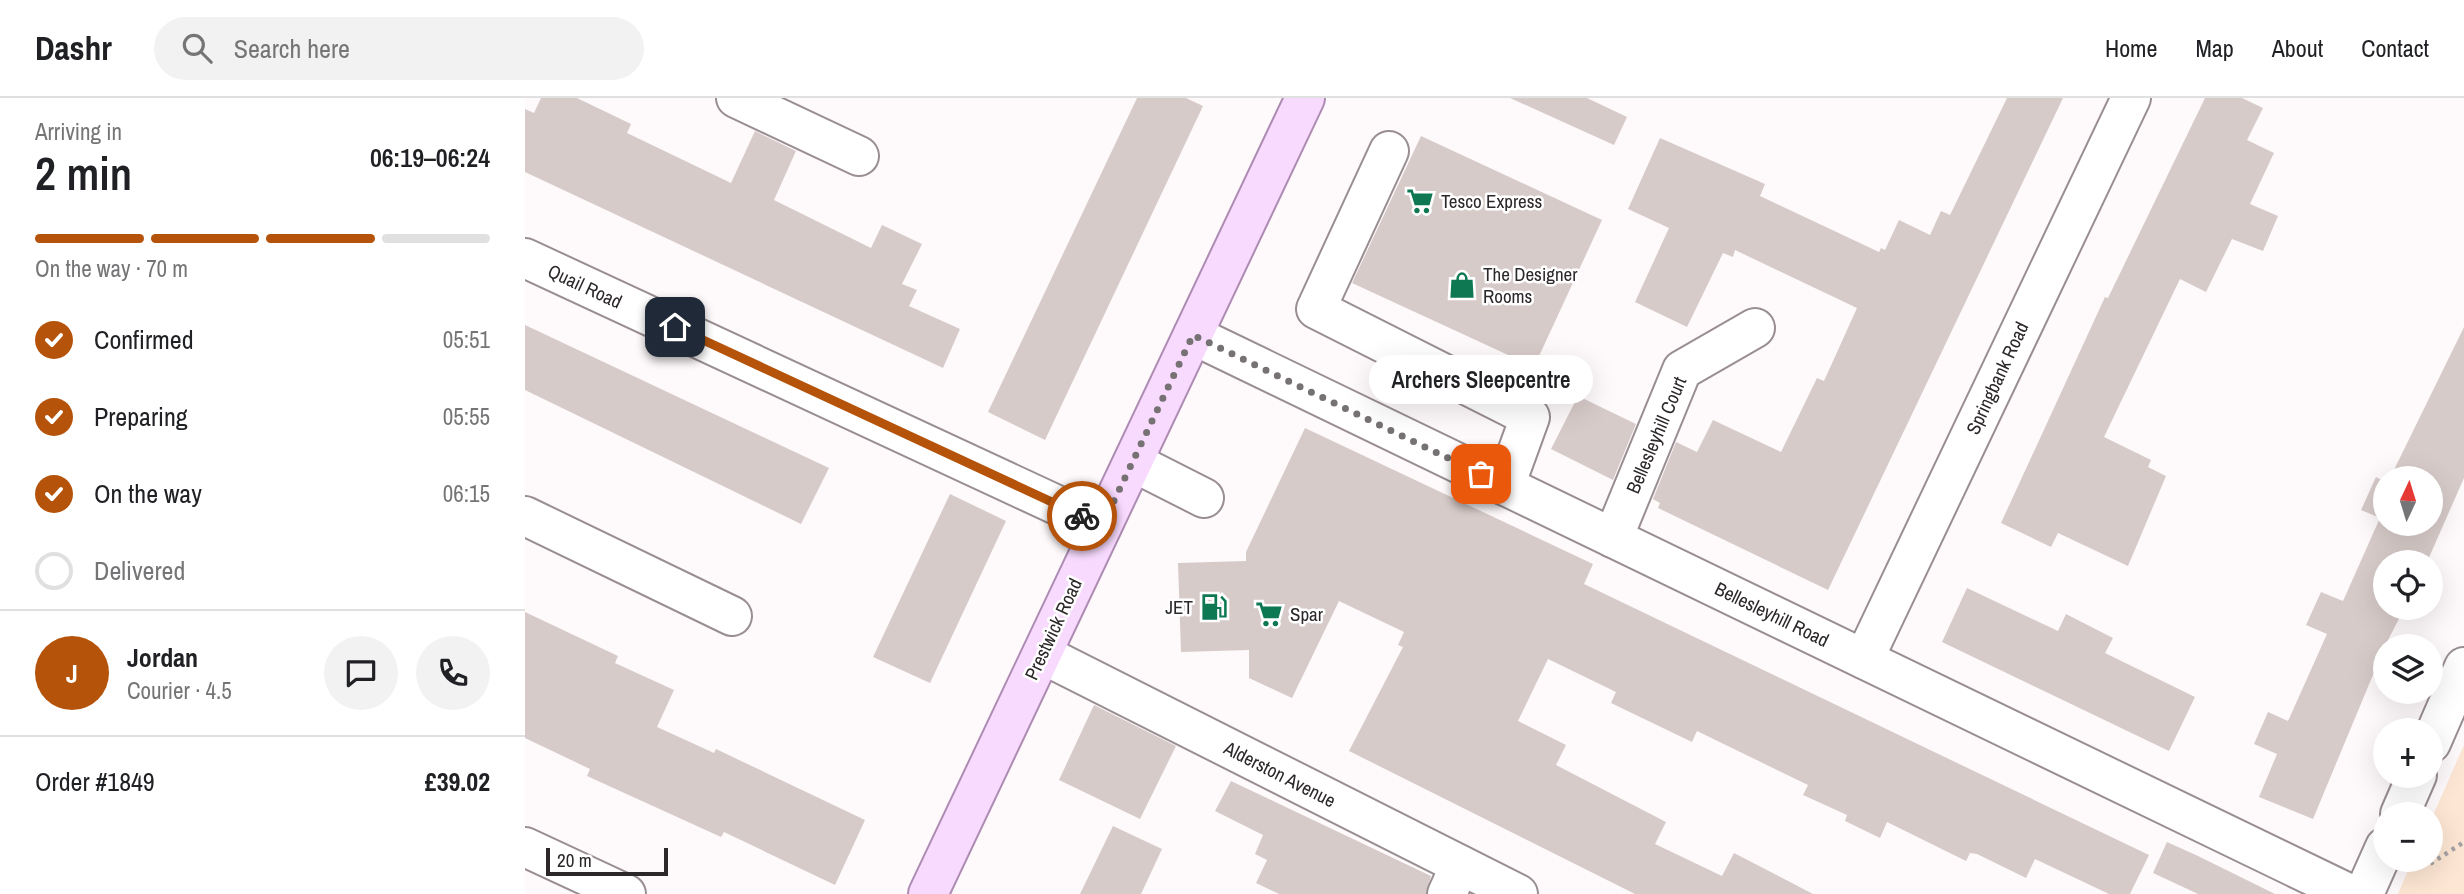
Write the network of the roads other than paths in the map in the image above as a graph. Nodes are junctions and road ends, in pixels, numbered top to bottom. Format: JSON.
{"nodes":[{"id":1,"x":736,"y":98,"type":"edge"},
{"id":2,"x":2131,"y":98,"type":"edge"},
{"id":3,"x":1297,"y":101,"type":"edge"},
{"id":4,"x":1389,"y":151,"type":"dead end"},
{"id":5,"x":859,"y":156,"type":"dead end"},
{"id":6,"x":525,"y":258,"type":"edge"},
{"id":7,"x":1755,"y":328,"type":"dead end"},
{"id":8,"x":1193,"y":335,"type":"junction"},
{"id":9,"x":1133,"y":462,"type":"junction"},
{"id":10,"x":1506,"y":486,"type":"junction"},
{"id":11,"x":1204,"y":498,"type":"dead end"},
{"id":12,"x":525,"y":516,"type":"edge"},
{"id":13,"x":1102,"y":526,"type":"junction"},
{"id":14,"x":1613,"y":538,"type":"junction"},
{"id":15,"x":732,"y":616,"type":"dead end"},
{"id":16,"x":1042,"y":654,"type":"junction"},
{"id":17,"x":1864,"y":659,"type":"junction"},
{"id":18,"x":2464,"y":667,"type":"edge"},
{"id":19,"x":2442,"y":718,"type":"edge"},
{"id":20,"x":525,"y":846,"type":"edge"},
{"id":21,"x":2374,"y":872,"type":"edge"},
{"id":22,"x":1453,"y":880,"type":"edge"},
{"id":23,"x":626,"y":894,"type":"edge"},
{"id":24,"x":928,"y":894,"type":"edge"},
{"id":25,"x":1518,"y":894,"type":"edge"},
{"id":26,"x":2350,"y":894,"type":"edge"},
{"id":27,"x":2364,"y":894,"type":"edge"}],
"edges":[{"from":1,"to":5,"type":"street"},
{"from":2,"to":17,"type":"street","name":"Springbank Road"},
{"from":3,"to":8,"type":"main road","name":"Prestwick Road"},
{"from":4,"to":10,"type":"street"},
{"from":6,"to":13,"type":"street","name":"Quail Road"},
{"from":7,"to":14,"type":"street","name":"Bellesleyhill Court"},
{"from":8,"to":9,"type":"main road","name":"Prestwick Road"},
{"from":8,"to":10,"type":"street","name":"Bellesleyhill Road"},
{"from":9,"to":11,"type":"street"},
{"from":9,"to":13,"type":"main road","name":"Prestwick Road"},
{"from":10,"to":14,"type":"street","name":"Bellesleyhill Road"},
{"from":12,"to":15,"type":"street"},
{"from":13,"to":16,"type":"main road","name":"Prestwick Road"},
{"from":14,"to":17,"type":"street","name":"Bellesleyhill Road"},
{"from":16,"to":22,"type":"street","name":"Alderston Avenue"},
{"from":16,"to":24,"type":"main road","name":"Prestwick Road"},
{"from":17,"to":26,"type":"street","name":"Bellesleyhill Road"},
{"from":18,"to":19,"type":"street"},
{"from":20,"to":23,"type":"street"},
{"from":21,"to":27,"type":"street"},
{"from":22,"to":25,"type":"street","name":"Alderston Avenue"}]}
